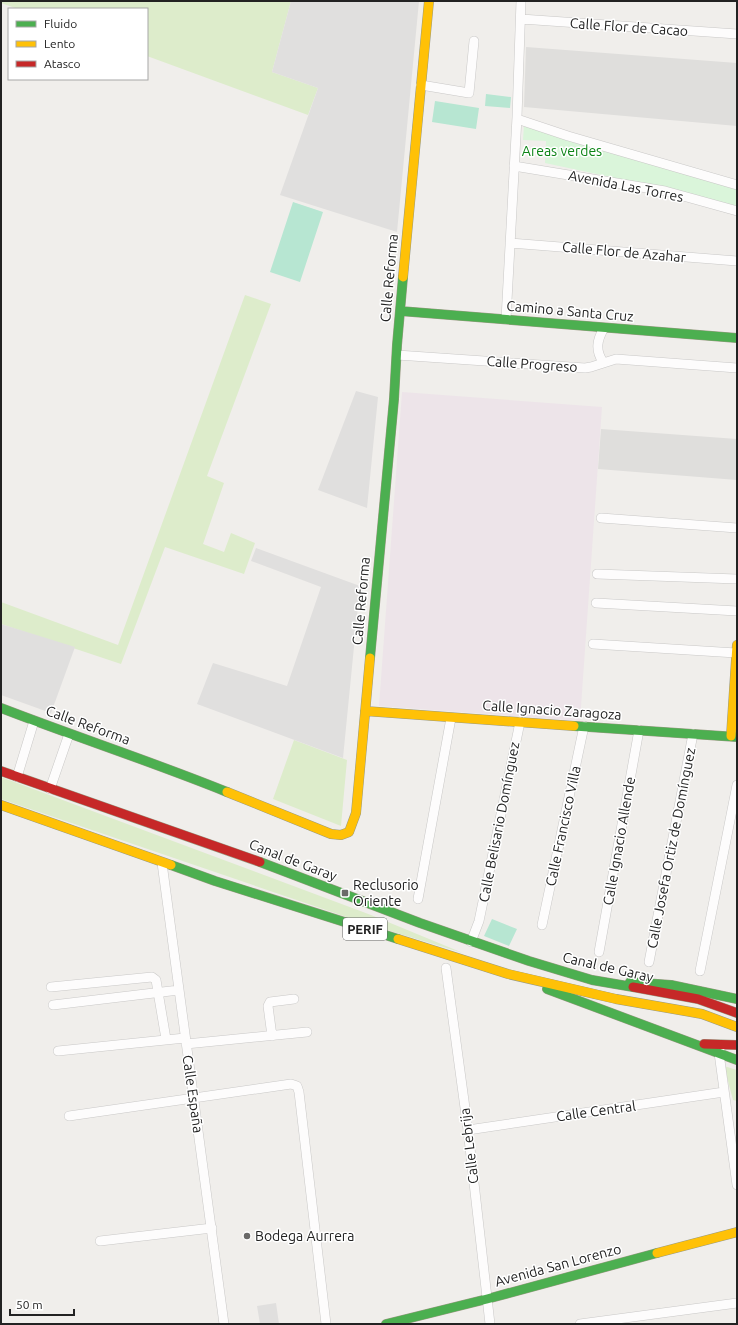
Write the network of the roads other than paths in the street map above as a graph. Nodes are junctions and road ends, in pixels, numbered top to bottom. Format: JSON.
{"nodes":[{"id":1,"x":429,"y":1,"type":"edge"},
{"id":2,"x":521,"y":1,"type":"edge"},
{"id":3,"x":521,"y":19,"type":"junction"},
{"id":4,"x":737,"y":34,"type":"edge"},
{"id":5,"x":474,"y":41,"type":"dead end"},
{"id":6,"x":421,"y":85,"type":"junction"},
{"id":7,"x":517,"y":119,"type":"junction"},
{"id":8,"x":514,"y":166,"type":"junction"},
{"id":9,"x":737,"y":185,"type":"edge"},
{"id":10,"x":737,"y":211,"type":"edge"},
{"id":11,"x":510,"y":243,"type":"junction"},
{"id":12,"x":737,"y":261,"type":"edge"},
{"id":13,"x":400,"y":311,"type":"junction"},
{"id":14,"x":506,"y":319,"type":"junction"},
{"id":15,"x":604,"y":328,"type":"junction"},
{"id":16,"x":737,"y":338,"type":"edge"},
{"id":17,"x":397,"y":356,"type":"junction"},
{"id":18,"x":603,"y":362,"type":"junction"},
{"id":19,"x":737,"y":368,"type":"edge"},
{"id":20,"x":601,"y":518,"type":"dead end"},
{"id":21,"x":737,"y":528,"type":"edge"},
{"id":22,"x":598,"y":574,"type":"dead end"},
{"id":23,"x":737,"y":579,"type":"edge"},
{"id":24,"x":596,"y":603,"type":"dead end"},
{"id":25,"x":737,"y":611,"type":"edge"},
{"id":26,"x":593,"y":644,"type":"dead end"},
{"id":27,"x":737,"y":645,"type":"edge"},
{"id":28,"x":736,"y":652,"type":"edge"},
{"id":29,"x":1,"y":710,"type":"edge"},
{"id":30,"x":364,"y":711,"type":"junction"},
{"id":31,"x":451,"y":718,"type":"junction"},
{"id":32,"x":34,"y":721,"type":"junction"},
{"id":33,"x":520,"y":722,"type":"junction"},
{"id":34,"x":584,"y":726,"type":"junction"},
{"id":35,"x":639,"y":730,"type":"junction"},
{"id":36,"x":69,"y":734,"type":"junction"},
{"id":37,"x":693,"y":734,"type":"junction"},
{"id":38,"x":734,"y":737,"type":"edge"},
{"id":39,"x":1,"y":771,"type":"edge"},
{"id":40,"x":17,"y":777,"type":"junction"},
{"id":41,"x":737,"y":785,"type":"edge"},
{"id":42,"x":50,"y":789,"type":"junction"},
{"id":43,"x":1,"y":805,"type":"edge"},
{"id":44,"x":162,"y":863,"type":"junction"},
{"id":45,"x":418,"y":899,"type":"dead end"},
{"id":46,"x":542,"y":925,"type":"dead end"},
{"id":47,"x":471,"y":942,"type":"junction"},
{"id":48,"x":599,"y":952,"type":"dead end"},
{"id":49,"x":649,"y":962,"type":"dead end"},
{"id":50,"x":446,"y":968,"type":"dead end"},
{"id":51,"x":700,"y":971,"type":"dead end"},
{"id":52,"x":508,"y":974,"type":"junction"},
{"id":53,"x":604,"y":983,"type":"junction"},
{"id":54,"x":51,"y":987,"type":"dead end"},
{"id":55,"x":179,"y":990,"type":"junction"},
{"id":56,"x":159,"y":994,"type":"junction"},
{"id":57,"x":294,"y":999,"type":"dead end"},
{"id":58,"x":737,"y":999,"type":"edge"},
{"id":59,"x":53,"y":1005,"type":"dead end"},
{"id":60,"x":737,"y":1013,"type":"edge"},
{"id":61,"x":737,"y":1027,"type":"edge"},
{"id":62,"x":307,"y":1032,"type":"dead end"},
{"id":63,"x":272,"y":1036,"type":"junction"},
{"id":64,"x":166,"y":1039,"type":"junction"},
{"id":65,"x":185,"y":1041,"type":"junction"},
{"id":66,"x":737,"y":1045,"type":"edge"},
{"id":67,"x":721,"y":1049,"type":"junction"},
{"id":68,"x":58,"y":1051,"type":"dead end"},
{"id":69,"x":737,"y":1060,"type":"edge"},
{"id":70,"x":724,"y":1092,"type":"junction"},
{"id":71,"x":193,"y":1099,"type":"junction"},
{"id":72,"x":69,"y":1116,"type":"dead end"},
{"id":73,"x":468,"y":1130,"type":"junction"},
{"id":74,"x":737,"y":1185,"type":"edge"},
{"id":75,"x":212,"y":1228,"type":"junction"},
{"id":76,"x":737,"y":1232,"type":"edge"},
{"id":77,"x":100,"y":1241,"type":"dead end"},
{"id":78,"x":487,"y":1299,"type":"junction"},
{"id":79,"x":737,"y":1303,"type":"edge"},
{"id":80,"x":224,"y":1324,"type":"edge"},
{"id":81,"x":326,"y":1324,"type":"edge"},
{"id":82,"x":386,"y":1324,"type":"edge"},
{"id":83,"x":490,"y":1324,"type":"edge"},
{"id":84,"x":580,"y":1324,"type":"edge"}],
"edges":[{"from":1,"to":6,"type":"main road","name":"Calle Reforma"},
{"from":2,"to":3,"type":"street"},
{"from":3,"to":4,"type":"street","name":"Calle Flor de Cacao"},
{"from":3,"to":7,"type":"street"},
{"from":5,"to":6,"type":"street"},
{"from":6,"to":13,"type":"main road","name":"Calle Reforma"},
{"from":7,"to":8,"type":"street"},
{"from":7,"to":9,"type":"street","name":"Avenida Las Torres"},
{"from":8,"to":10,"type":"street","name":"Avenida Las Torres"},
{"from":8,"to":11,"type":"street"},
{"from":11,"to":12,"type":"street","name":"Calle Flor de Azahar"},
{"from":11,"to":14,"type":"street"},
{"from":13,"to":14,"type":"main road","name":"Camino a Santa Cruz"},
{"from":13,"to":17,"type":"main road","name":"Calle Reforma"},
{"from":14,"to":15,"type":"main road","name":"Camino a Santa Cruz"},
{"from":15,"to":16,"type":"main road","name":"Camino a Santa Cruz"},
{"from":15,"to":18,"type":"street"},
{"from":17,"to":18,"type":"street","name":"Calle Progreso"},
{"from":17,"to":30,"type":"main road","name":"Calle Reforma"},
{"from":18,"to":19,"type":"street","name":"Calle Progreso"},
{"from":20,"to":21,"type":"street"},
{"from":22,"to":23,"type":"street"},
{"from":24,"to":25,"type":"street"},
{"from":26,"to":28,"type":"street"},
{"from":27,"to":28,"type":"main road"},
{"from":28,"to":38,"type":"main road"},
{"from":29,"to":32,"type":"main road","name":"Calle Reforma"},
{"from":30,"to":31,"type":"main road","name":"Calle Ignacio Zaragoza"},
{"from":30,"to":36,"type":"main road","name":"Calle Reforma"},
{"from":31,"to":33,"type":"main road","name":"Calle Ignacio Zaragoza"},
{"from":31,"to":45,"type":"street"},
{"from":32,"to":36,"type":"main road","name":"Calle Reforma"},
{"from":32,"to":40,"type":"street"},
{"from":33,"to":34,"type":"main road","name":"Calle Ignacio Zaragoza"},
{"from":33,"to":47,"type":"street","name":"Calle Belisario Domínguez"},
{"from":34,"to":35,"type":"main road","name":"Calle Ignacio Zaragoza"},
{"from":34,"to":46,"type":"street","name":"Calle Francisco Villa"},
{"from":35,"to":37,"type":"main road","name":"Calle Ignacio Zaragoza"},
{"from":35,"to":48,"type":"street","name":"Calle Ignacio Allende"},
{"from":36,"to":42,"type":"street"},
{"from":37,"to":38,"type":"main road","name":"Calle Ignacio Zaragoza"},
{"from":37,"to":49,"type":"street","name":"Calle Josefa Ortiz de Domínguez"},
{"from":39,"to":40,"type":"main road","name":"Canal de Garay","number":"PERIF"},
{"from":40,"to":42,"type":"main road","name":"Canal de Garay","number":"PERIF"},
{"from":41,"to":51,"type":"street"},
{"from":42,"to":47,"type":"main road","name":"Canal de Garay","number":"PERIF"},
{"from":43,"to":44,"type":"main road","name":"Canal de Garay","number":"PERIF"},
{"from":44,"to":52,"type":"main road","name":"Canal de Garay","number":"PERIF"},
{"from":44,"to":55,"type":"street","name":"Calle España"},
{"from":47,"to":53,"type":"main road","name":"Canal de Garay","number":"PERIF"},
{"from":50,"to":73,"type":"street","name":"Calle Lebrija"},
{"from":52,"to":61,"type":"main road","name":"Canal de Garay","number":"PERIF"},
{"from":52,"to":67,"type":"main road","name":"Canal de Garay"},
{"from":53,"to":58,"type":"main road"},
{"from":53,"to":60,"type":"main road","name":"Canal de Garay","number":"PERIF"},
{"from":54,"to":56,"type":"street"},
{"from":55,"to":56,"type":"street"},
{"from":55,"to":65,"type":"street","name":"Calle España"},
{"from":56,"to":59,"type":"street"},
{"from":56,"to":64,"type":"street"},
{"from":57,"to":63,"type":"street"},
{"from":62,"to":63,"type":"street"},
{"from":63,"to":65,"type":"street"},
{"from":64,"to":65,"type":"street"},
{"from":64,"to":68,"type":"street"},
{"from":65,"to":71,"type":"street","name":"Calle España"},
{"from":66,"to":67,"type":"main road"},
{"from":67,"to":69,"type":"main road","name":"Canal de Garay"},
{"from":67,"to":70,"type":"street"},
{"from":70,"to":73,"type":"street","name":"Calle Central"},
{"from":70,"to":74,"type":"street"},
{"from":71,"to":72,"type":"street"},
{"from":71,"to":75,"type":"street","name":"Calle España"},
{"from":71,"to":81,"type":"street"},
{"from":73,"to":78,"type":"street","name":"Calle Lebrija"},
{"from":75,"to":77,"type":"street"},
{"from":75,"to":80,"type":"street","name":"Calle España"},
{"from":76,"to":78,"type":"main road","name":"Avenida San Lorenzo"},
{"from":78,"to":82,"type":"main road","name":"Avenida San Lorenzo"},
{"from":78,"to":83,"type":"street","name":"Calle Lebrija"},
{"from":79,"to":84,"type":"street"}]}
